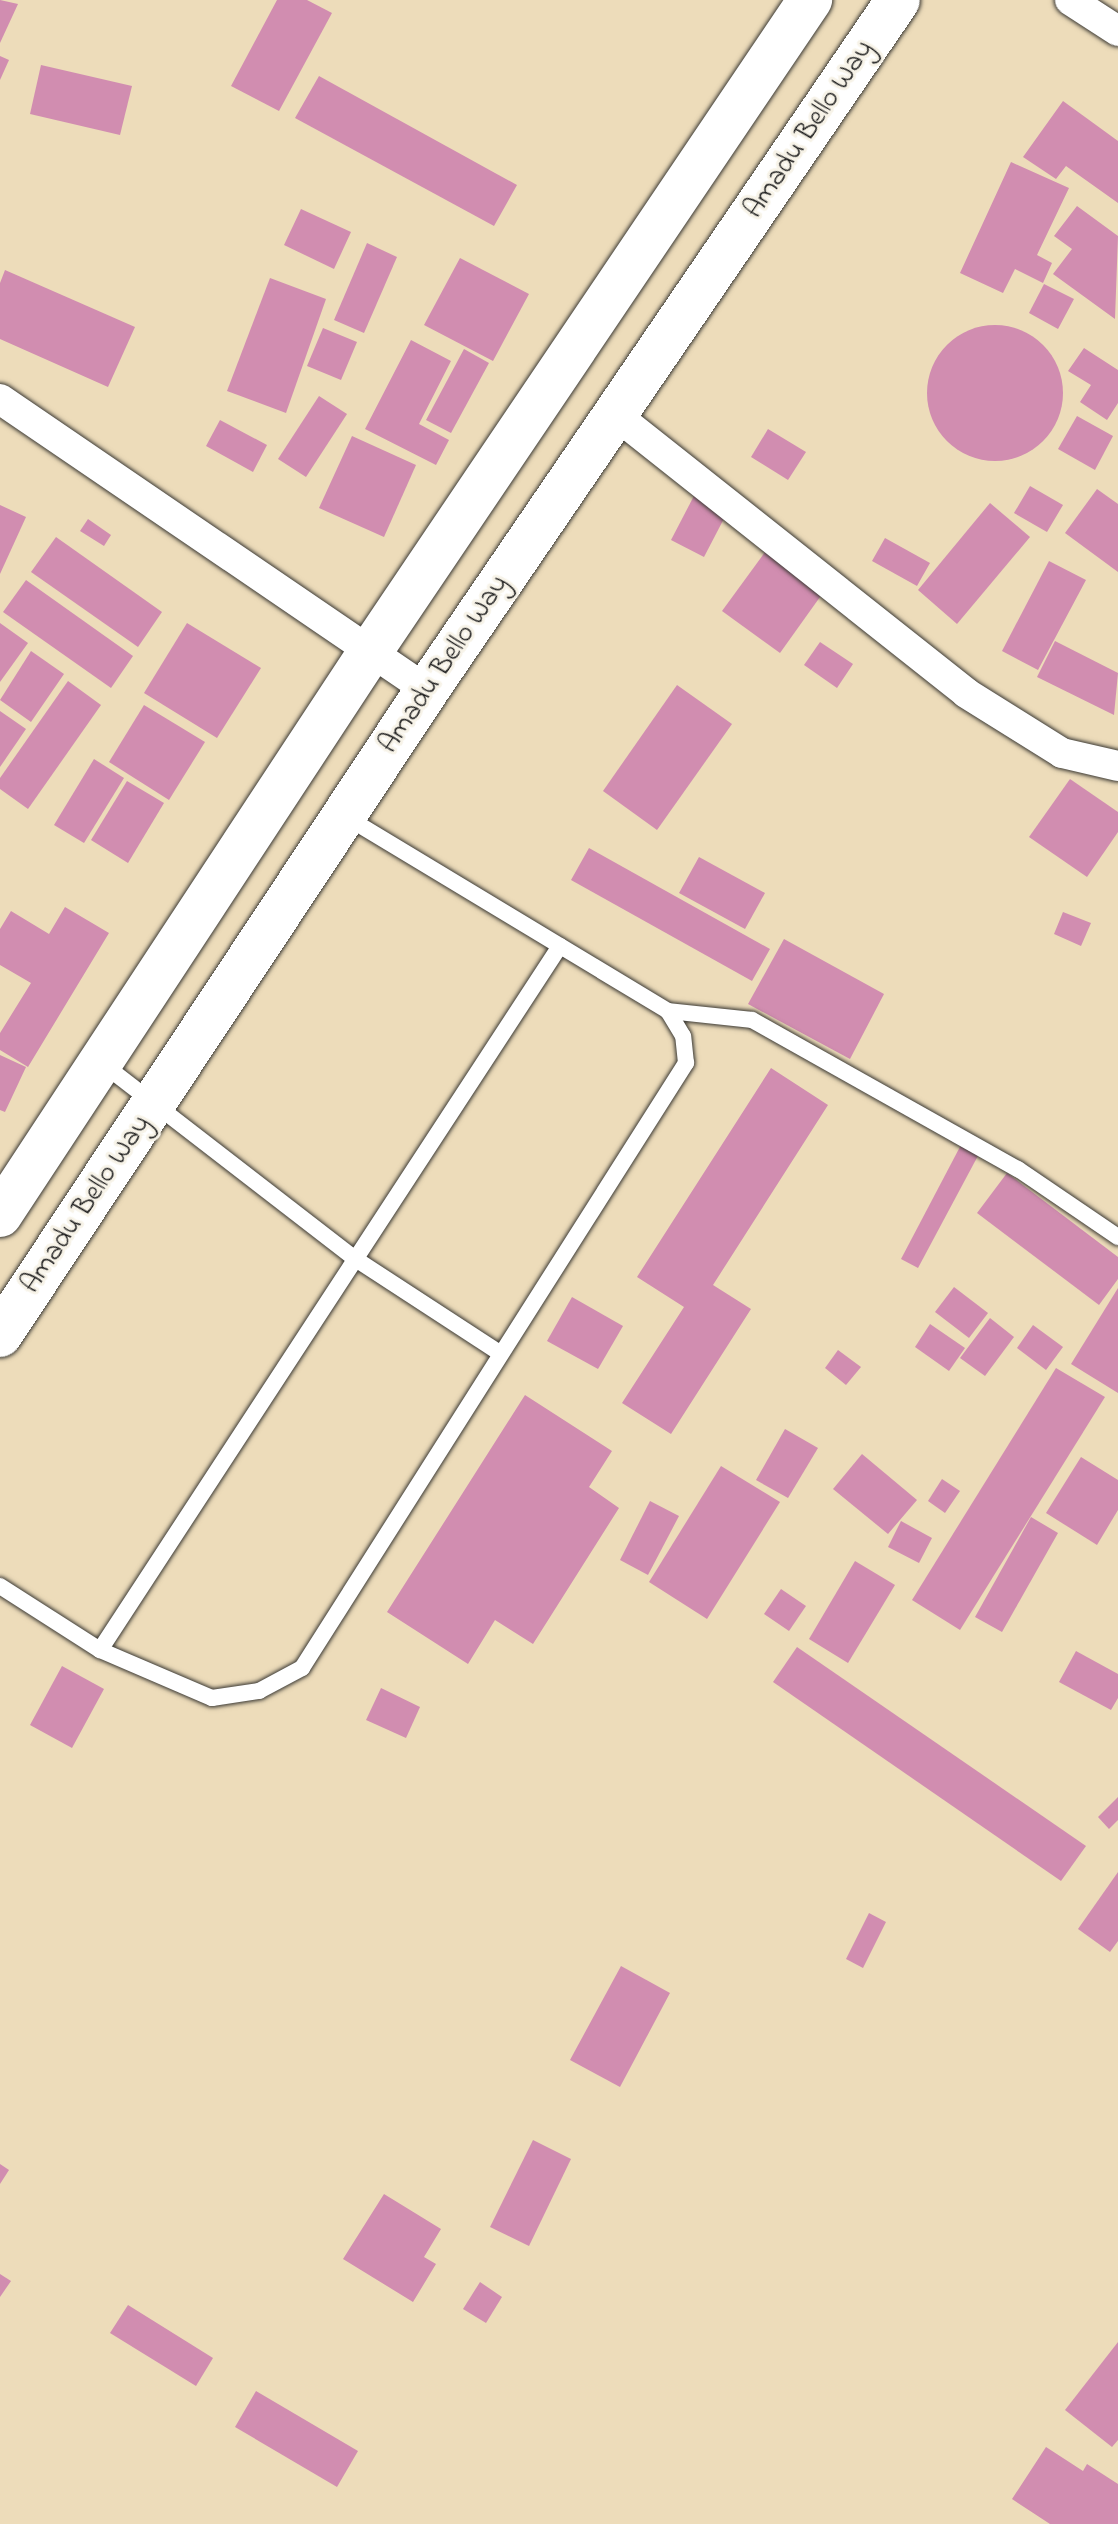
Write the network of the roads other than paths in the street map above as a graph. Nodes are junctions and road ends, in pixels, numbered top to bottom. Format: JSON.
{"nodes":[{"id":1,"x":810,"y":0,"type":"edge"},
{"id":2,"x":898,"y":0,"type":"edge"},
{"id":3,"x":1070,"y":0,"type":"edge"},
{"id":4,"x":1118,"y":31,"type":"edge"},
{"id":5,"x":0,"y":399,"type":"edge"},
{"id":6,"x":617,"y":416,"type":"junction"},
{"id":7,"x":370,"y":652,"type":"junction"},
{"id":8,"x":427,"y":690,"type":"junction"},
{"id":9,"x":1118,"y":766,"type":"edge"},
{"id":10,"x":344,"y":816,"type":"junction"},
{"id":11,"x":560,"y":946,"type":"junction"},
{"id":12,"x":668,"y":1011,"type":"junction"},
{"id":13,"x":101,"y":1063,"type":"junction"},
{"id":14,"x":153,"y":1105,"type":"junction"},
{"id":15,"x":0,"y":1215,"type":"edge"},
{"id":16,"x":1118,"y":1237,"type":"edge"},
{"id":17,"x":354,"y":1258,"type":"junction"},
{"id":18,"x":0,"y":1335,"type":"edge"},
{"id":19,"x":500,"y":1353,"type":"junction"},
{"id":20,"x":0,"y":1586,"type":"edge"},
{"id":21,"x":100,"y":1650,"type":"junction"}],
"edges":[{"from":1,"to":7,"type":"main road"},
{"from":2,"to":6,"type":"main road","name":"Amadu Bello Way"},
{"from":3,"to":4,"type":"street"},
{"from":5,"to":7,"type":"street"},
{"from":6,"to":8,"type":"main road","name":"Amadu Bello Way"},
{"from":6,"to":9,"type":"street"},
{"from":7,"to":8,"type":"street"},
{"from":7,"to":13,"type":"main road"},
{"from":8,"to":10,"type":"main road","name":"Amadu Bello Way"},
{"from":10,"to":11,"type":"lane"},
{"from":10,"to":14,"type":"main road","name":"Amadu Bello Way"},
{"from":11,"to":12,"type":"lane"},
{"from":11,"to":17,"type":"lane"},
{"from":12,"to":16,"type":"lane"},
{"from":12,"to":19,"type":"lane"},
{"from":13,"to":14,"type":"lane"},
{"from":13,"to":15,"type":"main road"},
{"from":14,"to":17,"type":"lane"},
{"from":14,"to":18,"type":"main road","name":"Amadu Bello Way"},
{"from":17,"to":19,"type":"lane"},
{"from":17,"to":21,"type":"lane"},
{"from":19,"to":21,"type":"lane"},
{"from":20,"to":21,"type":"lane"}]}
